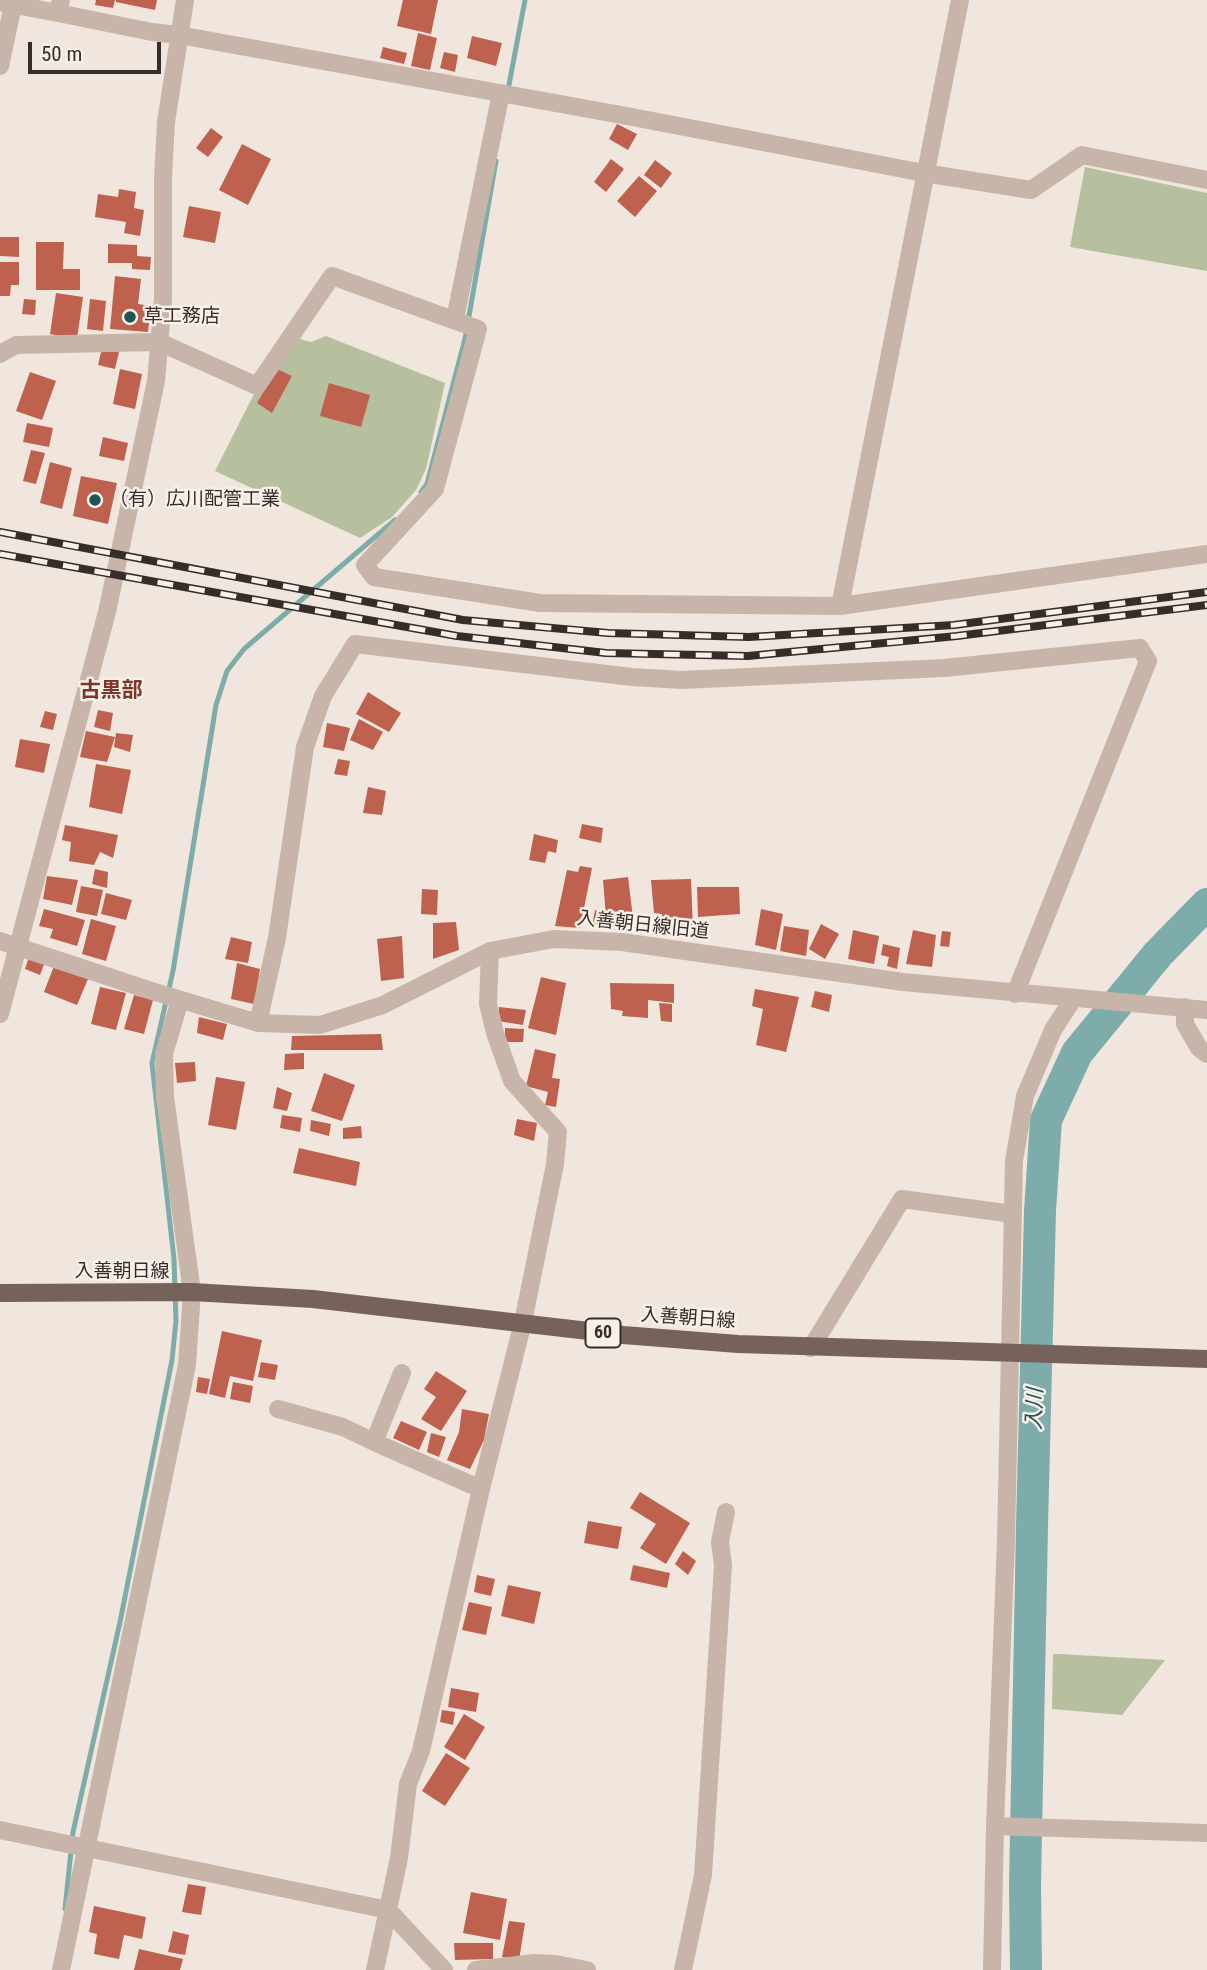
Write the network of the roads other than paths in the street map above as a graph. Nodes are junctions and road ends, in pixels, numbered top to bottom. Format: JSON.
{"nodes":[{"id":1,"x":184,"y":0,"type":"edge"},
{"id":2,"x":960,"y":0,"type":"edge"},
{"id":3,"x":6,"y":4,"type":"edge"},
{"id":4,"x":59,"y":6,"type":"edge"},
{"id":5,"x":178,"y":35,"type":"junction"},
{"id":6,"x":0,"y":66,"type":"edge"},
{"id":7,"x":501,"y":93,"type":"junction"},
{"id":8,"x":924,"y":173,"type":"junction"},
{"id":9,"x":1207,"y":180,"type":"edge"},
{"id":10,"x":454,"y":319,"type":"junction"},
{"id":11,"x":159,"y":342,"type":"junction"},
{"id":12,"x":0,"y":354,"type":"edge"},
{"id":13,"x":1207,"y":554,"type":"edge"},
{"id":14,"x":840,"y":606,"type":"junction"},
{"id":15,"x":8,"y":943,"type":"edge"},
{"id":16,"x":490,"y":951,"type":"junction"},
{"id":17,"x":1015,"y":994,"type":"junction"},
{"id":18,"x":180,"y":1000,"type":"junction"},
{"id":19,"x":1081,"y":1000,"type":"junction"},
{"id":20,"x":1185,"y":1007,"type":"junction"},
{"id":21,"x":1207,"y":1010,"type":"edge"},
{"id":22,"x":0,"y":1014,"type":"edge"},
{"id":23,"x":258,"y":1023,"type":"junction"},
{"id":24,"x":1207,"y":1054,"type":"edge"},
{"id":25,"x":1013,"y":1214,"type":"junction"},
{"id":26,"x":192,"y":1292,"type":"junction"},
{"id":27,"x":0,"y":1293,"type":"edge"},
{"id":28,"x":523,"y":1322,"type":"junction"},
{"id":29,"x":811,"y":1348,"type":"junction"},
{"id":30,"x":1010,"y":1353,"type":"junction"},
{"id":31,"x":1207,"y":1359,"type":"edge"},
{"id":32,"x":402,"y":1373,"type":"dead end"},
{"id":33,"x":278,"y":1409,"type":"dead end"},
{"id":34,"x":374,"y":1442,"type":"junction"},
{"id":35,"x":481,"y":1489,"type":"junction"},
{"id":36,"x":726,"y":1512,"type":"dead end"},
{"id":37,"x":995,"y":1826,"type":"junction"},
{"id":38,"x":0,"y":1830,"type":"edge"},
{"id":39,"x":1207,"y":1833,"type":"edge"},
{"id":40,"x":86,"y":1847,"type":"junction"},
{"id":41,"x":388,"y":1910,"type":"junction"},
{"id":42,"x":61,"y":1970,"type":"edge"},
{"id":43,"x":375,"y":1970,"type":"edge"},
{"id":44,"x":444,"y":1970,"type":"edge"},
{"id":45,"x":476,"y":1970,"type":"edge"},
{"id":46,"x":587,"y":1970,"type":"edge"},
{"id":47,"x":683,"y":1970,"type":"edge"},
{"id":48,"x":992,"y":1970,"type":"edge"}],
"edges":[{"from":1,"to":5,"type":"street"},
{"from":2,"to":8,"type":"street"},
{"from":3,"to":4,"type":"street"},
{"from":3,"to":6,"type":"street"},
{"from":4,"to":5,"type":"street"},
{"from":5,"to":7,"type":"street"},
{"from":5,"to":11,"type":"street"},
{"from":7,"to":8,"type":"street"},
{"from":7,"to":10,"type":"street"},
{"from":8,"to":9,"type":"street"},
{"from":8,"to":14,"type":"street"},
{"from":10,"to":11,"type":"street"},
{"from":10,"to":14,"type":"street"},
{"from":11,"to":12,"type":"street"},
{"from":11,"to":15,"type":"street"},
{"from":13,"to":14,"type":"street"},
{"from":15,"to":18,"type":"street","name":"入善朝日線旧道"},
{"from":15,"to":22,"type":"street"},
{"from":16,"to":17,"type":"street","name":"入善朝日線旧道"},
{"from":16,"to":23,"type":"street","name":"入善朝日線旧道"},
{"from":16,"to":28,"type":"street"},
{"from":17,"to":19,"type":"street","name":"入善朝日線旧道"},
{"from":17,"to":23,"type":"street"},
{"from":18,"to":23,"type":"street","name":"入善朝日線旧道"},
{"from":18,"to":26,"type":"street"},
{"from":19,"to":20,"type":"street","name":"入善朝日線旧道"},
{"from":19,"to":25,"type":"street"},
{"from":20,"to":21,"type":"street","name":"入善朝日線旧道"},
{"from":20,"to":24,"type":"street"},
{"from":25,"to":29,"type":"street"},
{"from":25,"to":30,"type":"street"},
{"from":26,"to":27,"type":"main road","name":"入善朝日線","number":"60"},
{"from":26,"to":28,"type":"main road","name":"入善朝日線","number":"60"},
{"from":26,"to":40,"type":"street"},
{"from":28,"to":29,"type":"main road","name":"入善朝日線","number":"60"},
{"from":28,"to":35,"type":"street"},
{"from":29,"to":30,"type":"main road","name":"入善朝日線","number":"60"},
{"from":30,"to":31,"type":"main road","name":"入善朝日線","number":"60"},
{"from":30,"to":37,"type":"street"},
{"from":32,"to":34,"type":"street"},
{"from":33,"to":34,"type":"street"},
{"from":34,"to":35,"type":"street"},
{"from":35,"to":41,"type":"street"},
{"from":36,"to":47,"type":"street"},
{"from":37,"to":39,"type":"street"},
{"from":37,"to":48,"type":"street"},
{"from":38,"to":40,"type":"street"},
{"from":40,"to":41,"type":"street"},
{"from":40,"to":42,"type":"street"},
{"from":41,"to":43,"type":"street"},
{"from":41,"to":44,"type":"street"},
{"from":45,"to":46,"type":"street"}]}
